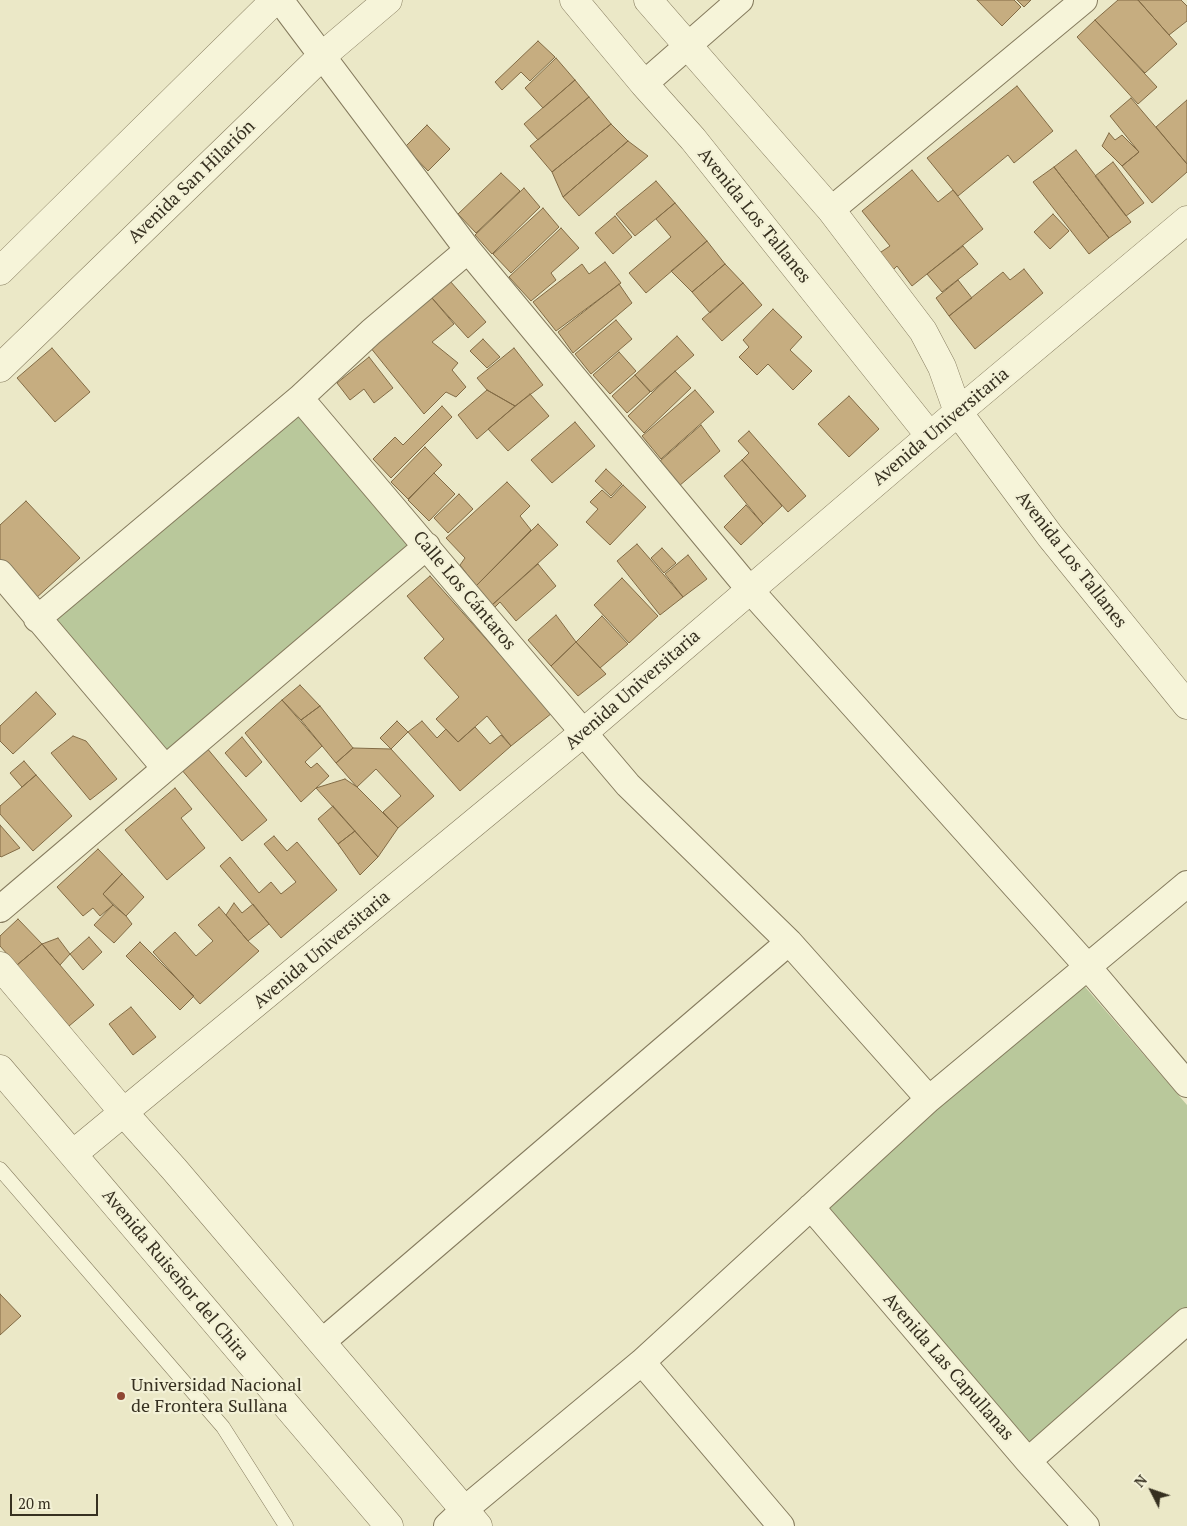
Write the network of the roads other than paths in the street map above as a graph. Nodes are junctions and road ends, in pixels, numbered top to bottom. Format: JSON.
{"nodes":[{"id":1,"x":275,"y":0,"type":"edge"},
{"id":2,"x":280,"y":0,"type":"edge"},
{"id":3,"x":388,"y":0,"type":"edge"},
{"id":4,"x":574,"y":0,"type":"edge"},
{"id":5,"x":648,"y":0,"type":"edge"},
{"id":6,"x":740,"y":0,"type":"edge"},
{"id":7,"x":1084,"y":0,"type":"edge"},
{"id":8,"x":688,"y":46,"type":"junction"},
{"id":9,"x":322,"y":56,"type":"junction"},
{"id":10,"x":644,"y":84,"type":"junction"},
{"id":11,"x":831,"y":210,"type":"junction"},
{"id":12,"x":1187,"y":220,"type":"edge"},
{"id":13,"x":468,"y":250,"type":"junction"},
{"id":14,"x":0,"y":271,"type":"edge"},
{"id":15,"x":0,"y":368,"type":"edge"},
{"id":16,"x":300,"y":398,"type":"junction"},
{"id":17,"x":958,"y":412,"type":"junction"},
{"id":18,"x":930,"y":436,"type":"junction"},
{"id":19,"x":427,"y":546,"type":"junction"},
{"id":20,"x":0,"y":573,"type":"edge"},
{"id":21,"x":750,"y":590,"type":"junction"},
{"id":22,"x":37,"y":618,"type":"junction"},
{"id":23,"x":1187,"y":705,"type":"edge"},
{"id":24,"x":583,"y":733,"type":"junction"},
{"id":25,"x":165,"y":768,"type":"junction"},
{"id":26,"x":1187,"y":884,"type":"edge"},
{"id":27,"x":0,"y":909,"type":"edge"},
{"id":28,"x":790,"y":942,"type":"junction"},
{"id":29,"x":0,"y":966,"type":"edge"},
{"id":30,"x":1087,"y":966,"type":"junction"},
{"id":31,"x":0,"y":1069,"type":"edge"},
{"id":32,"x":1187,"y":1084,"type":"edge"},
{"id":33,"x":929,"y":1099,"type":"junction"},
{"id":34,"x":124,"y":1113,"type":"junction"},
{"id":35,"x":73,"y":1154,"type":"junction"},
{"id":36,"x":0,"y":1169,"type":"edge"},
{"id":37,"x":811,"y":1207,"type":"junction"},
{"id":38,"x":1187,"y":1321,"type":"edge"},
{"id":39,"x":322,"y":1342,"type":"junction"},
{"id":40,"x":642,"y":1362,"type":"junction"},
{"id":41,"x":1028,"y":1461,"type":"junction"},
{"id":42,"x":463,"y":1520,"type":"edge"},
{"id":43,"x":286,"y":1526,"type":"edge"},
{"id":44,"x":389,"y":1526,"type":"edge"},
{"id":45,"x":781,"y":1526,"type":"edge"},
{"id":46,"x":1086,"y":1526,"type":"edge"}],
"edges":[{"from":1,"to":14,"type":"street"},
{"from":2,"to":9,"type":"street"},
{"from":3,"to":9,"type":"street","name":"Avenida San Hilarión"},
{"from":4,"to":10,"type":"street","name":"Avenida Los Tallanes"},
{"from":5,"to":8,"type":"street","name":"Avenida Los Tallanes"},
{"from":6,"to":8,"type":"street"},
{"from":7,"to":11,"type":"street"},
{"from":8,"to":10,"type":"street"},
{"from":8,"to":11,"type":"street","name":"Avenida Los Tallanes"},
{"from":9,"to":13,"type":"street"},
{"from":9,"to":15,"type":"street","name":"Avenida San Hilarión"},
{"from":10,"to":18,"type":"street","name":"Avenida Los Tallanes"},
{"from":11,"to":17,"type":"street","name":"Avenida Los Tallanes"},
{"from":12,"to":17,"type":"street","name":"Avenida Universitaria"},
{"from":13,"to":16,"type":"street"},
{"from":13,"to":21,"type":"street"},
{"from":16,"to":19,"type":"street","name":"Calle Los Cántaros"},
{"from":16,"to":22,"type":"street"},
{"from":17,"to":18,"type":"street","name":"Avenida Universitaria"},
{"from":17,"to":23,"type":"street","name":"Avenida Los Tallanes"},
{"from":18,"to":21,"type":"street","name":"Avenida Universitaria"},
{"from":19,"to":24,"type":"street","name":"Calle Los Cántaros"},
{"from":19,"to":25,"type":"street"},
{"from":20,"to":22,"type":"street"},
{"from":21,"to":24,"type":"street","name":"Avenida Universitaria"},
{"from":21,"to":30,"type":"street"},
{"from":22,"to":25,"type":"street"},
{"from":24,"to":28,"type":"street","name":"Calle Los Cántaros"},
{"from":24,"to":34,"type":"street","name":"Avenida Universitaria"},
{"from":25,"to":27,"type":"street"},
{"from":26,"to":30,"type":"street"},
{"from":28,"to":33,"type":"street","name":"Calle Los Cántaros"},
{"from":28,"to":39,"type":"street"},
{"from":29,"to":34,"type":"street"},
{"from":30,"to":32,"type":"street"},
{"from":30,"to":33,"type":"street"},
{"from":31,"to":35,"type":"street","name":"Avenida Ruiseñor del Chira"},
{"from":33,"to":37,"type":"street"},
{"from":34,"to":35,"type":"street","name":"Avenida Universitaria"},
{"from":34,"to":39,"type":"street"},
{"from":35,"to":44,"type":"street","name":"Avenida Ruiseñor del Chira"},
{"from":36,"to":43,"type":"lane"},
{"from":37,"to":40,"type":"street"},
{"from":37,"to":41,"type":"street","name":"Avenida Las Capullanas"},
{"from":38,"to":41,"type":"street"},
{"from":39,"to":42,"type":"street"},
{"from":40,"to":42,"type":"street"},
{"from":40,"to":45,"type":"street"},
{"from":41,"to":46,"type":"street","name":"Avenida Las Capullanas"}]}
